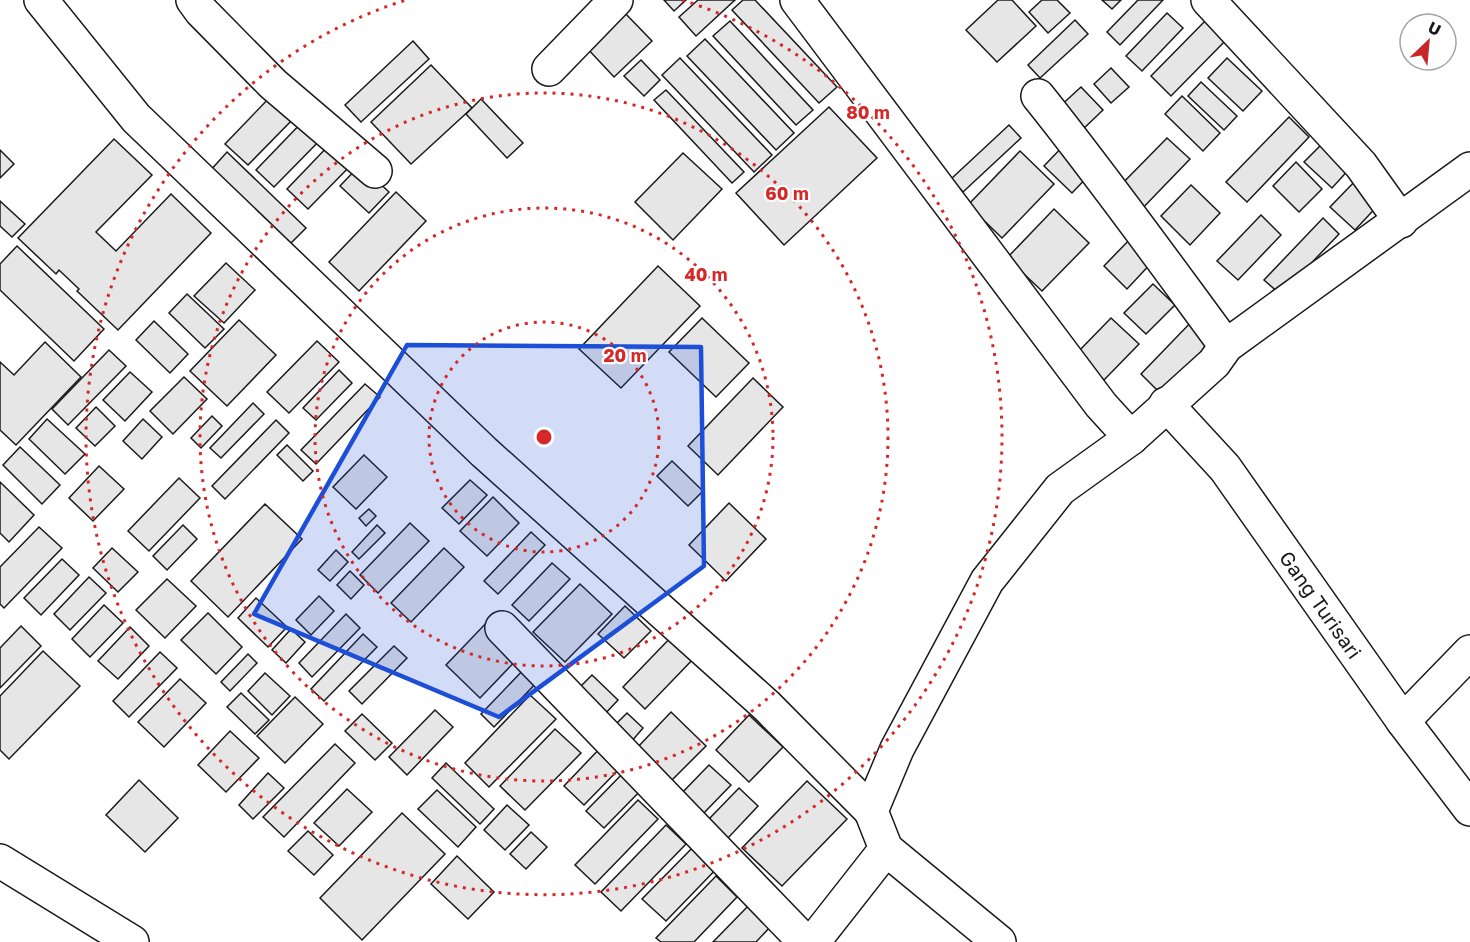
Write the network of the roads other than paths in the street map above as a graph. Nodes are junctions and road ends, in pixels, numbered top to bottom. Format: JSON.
{"nodes":[{"id":1,"x":41,"y":0,"type":"edge"},
{"id":2,"x":193,"y":0,"type":"edge"},
{"id":3,"x":616,"y":0,"type":"edge"},
{"id":4,"x":797,"y":0,"type":"edge"},
{"id":5,"x":1208,"y":0,"type":"edge"},
{"id":6,"x":549,"y":69,"type":"dead end"},
{"id":7,"x":1038,"y":96,"type":"dead end"},
{"id":8,"x":1470,"y":169,"type":"edge"},
{"id":9,"x":375,"y":171,"type":"dead end"},
{"id":10,"x":1401,"y":221,"type":"junction"},
{"id":11,"x":1226,"y":346,"type":"junction"},
{"id":12,"x":1166,"y":404,"type":"junction"},
{"id":13,"x":1131,"y":438,"type":"junction"},
{"id":14,"x":502,"y":628,"type":"dead end"},
{"id":15,"x":1470,"y":652,"type":"edge"},
{"id":16,"x":1403,"y":721,"type":"junction"},
{"id":17,"x":1470,"y":809,"type":"edge"},
{"id":18,"x":872,"y":811,"type":"junction"},
{"id":19,"x":886,"y":849,"type":"junction"},
{"id":20,"x":0,"y":861,"type":"edge"},
{"id":21,"x":132,"y":942,"type":"edge"},
{"id":22,"x":806,"y":942,"type":"edge"},
{"id":23,"x":813,"y":942,"type":"edge"},
{"id":24,"x":999,"y":942,"type":"edge"}],
"edges":[{"from":1,"to":18,"type":"main road"},
{"from":2,"to":9,"type":"main road"},
{"from":3,"to":6,"type":"main road"},
{"from":4,"to":13,"type":"main road"},
{"from":5,"to":10,"type":"main road"},
{"from":7,"to":11,"type":"main road"},
{"from":8,"to":10,"type":"main road"},
{"from":10,"to":11,"type":"main road"},
{"from":11,"to":12,"type":"main road"},
{"from":12,"to":13,"type":"main road"},
{"from":12,"to":16,"type":"main road","name":"Gang Turisari"},
{"from":13,"to":18,"type":"main road"},
{"from":14,"to":22,"type":"main road"},
{"from":15,"to":16,"type":"main road"},
{"from":16,"to":17,"type":"main road","name":"Gang Turisari"},
{"from":18,"to":19,"type":"main road"},
{"from":19,"to":23,"type":"main road"},
{"from":19,"to":24,"type":"main road"},
{"from":20,"to":21,"type":"main road"}]}
